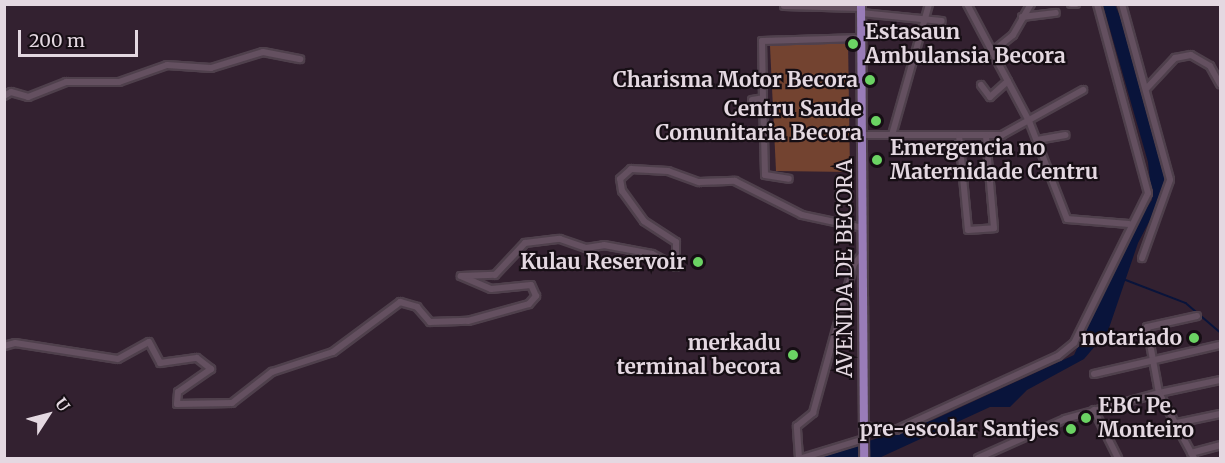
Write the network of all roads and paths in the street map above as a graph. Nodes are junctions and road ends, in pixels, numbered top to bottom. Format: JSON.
{"nodes":[{"id":1,"x":929,"y":4,"type":"edge"},
{"id":2,"x":967,"y":4,"type":"edge"},
{"id":3,"x":1031,"y":4,"type":"edge"},
{"id":4,"x":1071,"y":4,"type":"edge"},
{"id":5,"x":1076,"y":4,"type":"edge"},
{"id":6,"x":1097,"y":4,"type":"edge"},
{"id":7,"x":1122,"y":4,"type":"edge"},
{"id":8,"x":784,"y":6,"type":"dead end"},
{"id":9,"x":861,"y":8,"type":"edge"},
{"id":10,"x":1056,"y":13,"type":"dead end"},
{"id":11,"x":1022,"y":17,"type":"junction"},
{"id":12,"x":924,"y":21,"type":"junction"},
{"id":13,"x":942,"y":21,"type":"dead end"},
{"id":14,"x":862,"y":38,"type":"junction"},
{"id":15,"x":992,"y":52,"type":"junction"},
{"id":16,"x":300,"y":59,"type":"dead end"},
{"id":17,"x":1008,"y":81,"type":"junction"},
{"id":18,"x":1221,"y":84,"type":"edge"},
{"id":19,"x":981,"y":86,"type":"dead end"},
{"id":20,"x":1147,"y":88,"type":"junction"},
{"id":21,"x":1083,"y":90,"type":"dead end"},
{"id":22,"x":4,"y":96,"type":"edge"},
{"id":23,"x":762,"y":98,"type":"junction"},
{"id":24,"x":752,"y":100,"type":"dead end"},
{"id":25,"x":1029,"y":121,"type":"junction"},
{"id":26,"x":862,"y":135,"type":"junction"},
{"id":27,"x":892,"y":135,"type":"junction"},
{"id":28,"x":959,"y":135,"type":"junction"},
{"id":29,"x":1065,"y":135,"type":"dead end"},
{"id":30,"x":986,"y":136,"type":"junction"},
{"id":31,"x":1037,"y":140,"type":"junction"},
{"id":32,"x":789,"y":179,"type":"dead end"},
{"id":33,"x":1129,"y":224,"type":"junction"},
{"id":34,"x":863,"y":228,"type":"junction"},
{"id":35,"x":861,"y":256,"type":"junction"},
{"id":36,"x":1142,"y":258,"type":"dead end"},
{"id":37,"x":1197,"y":316,"type":"dead end"},
{"id":38,"x":1221,"y":345,"type":"edge"},
{"id":39,"x":4,"y":346,"type":"edge"},
{"id":40,"x":1154,"y":363,"type":"junction"},
{"id":41,"x":1094,"y":374,"type":"dead end"},
{"id":42,"x":1221,"y":380,"type":"edge"},
{"id":43,"x":1160,"y":393,"type":"junction"},
{"id":44,"x":1094,"y":410,"type":"junction"},
{"id":45,"x":1221,"y":414,"type":"edge"},
{"id":46,"x":1177,"y":423,"type":"junction"},
{"id":47,"x":863,"y":426,"type":"junction"},
{"id":48,"x":864,"y":442,"type":"junction"},
{"id":49,"x":1221,"y":445,"type":"edge"},
{"id":50,"x":1192,"y":456,"type":"edge"},
{"id":51,"x":800,"y":459,"type":"edge"},
{"id":52,"x":864,"y":459,"type":"edge"},
{"id":53,"x":978,"y":459,"type":"edge"},
{"id":54,"x":1118,"y":459,"type":"edge"}],
"edges":[{"from":1,"to":12,"type":"street"},
{"from":2,"to":15,"type":"street"},
{"from":3,"to":11,"type":"street"},
{"from":4,"to":5,"type":"street"},
{"from":6,"to":33,"type":"street"},
{"from":7,"to":20,"type":"street"},
{"from":8,"to":9,"type":"street"},
{"from":9,"to":12,"type":"street"},
{"from":9,"to":14,"type":"main road","name":"AVENIDA DE BECORA"},
{"from":10,"to":11,"type":"street"},
{"from":11,"to":15,"type":"street"},
{"from":12,"to":13,"type":"street"},
{"from":12,"to":27,"type":"street"},
{"from":14,"to":23,"type":"street"},
{"from":14,"to":26,"type":"main road","name":"AVENIDA DE BECORA"},
{"from":15,"to":17,"type":"street"},
{"from":16,"to":22,"type":"street"},
{"from":17,"to":19,"type":"street"},
{"from":17,"to":25,"type":"street"},
{"from":18,"to":20,"type":"street"},
{"from":20,"to":36,"type":"street"},
{"from":21,"to":25,"type":"street"},
{"from":23,"to":24,"type":"street"},
{"from":23,"to":32,"type":"street"},
{"from":25,"to":30,"type":"street"},
{"from":25,"to":31,"type":"street"},
{"from":26,"to":27,"type":"street"},
{"from":26,"to":34,"type":"main road","name":"AVENIDA DE BECORA"},
{"from":27,"to":28,"type":"street"},
{"from":28,"to":30,"type":"street"},
{"from":28,"to":30,"type":"street"},
{"from":29,"to":31,"type":"street"},
{"from":31,"to":33,"type":"street"},
{"from":33,"to":47,"type":"street"},
{"from":34,"to":35,"type":"main road","name":"AVENIDA DE BECORA"},
{"from":34,"to":39,"type":"street"},
{"from":35,"to":47,"type":"main road","name":"AVENIDA DE BECORA"},
{"from":35,"to":51,"type":"street"},
{"from":37,"to":40,"type":"street"},
{"from":38,"to":40,"type":"street"},
{"from":40,"to":41,"type":"street"},
{"from":40,"to":43,"type":"street"},
{"from":42,"to":43,"type":"street"},
{"from":43,"to":44,"type":"street"},
{"from":43,"to":46,"type":"street"},
{"from":44,"to":53,"type":"street"},
{"from":44,"to":54,"type":"street"},
{"from":45,"to":46,"type":"street"},
{"from":46,"to":50,"type":"street"},
{"from":47,"to":48,"type":"main road","name":"AVENIDA DE BECORA"},
{"from":48,"to":51,"type":"street"},
{"from":48,"to":52,"type":"main road","name":"AVENIDA DE BECORA"},
{"from":49,"to":50,"type":"street"}]}
